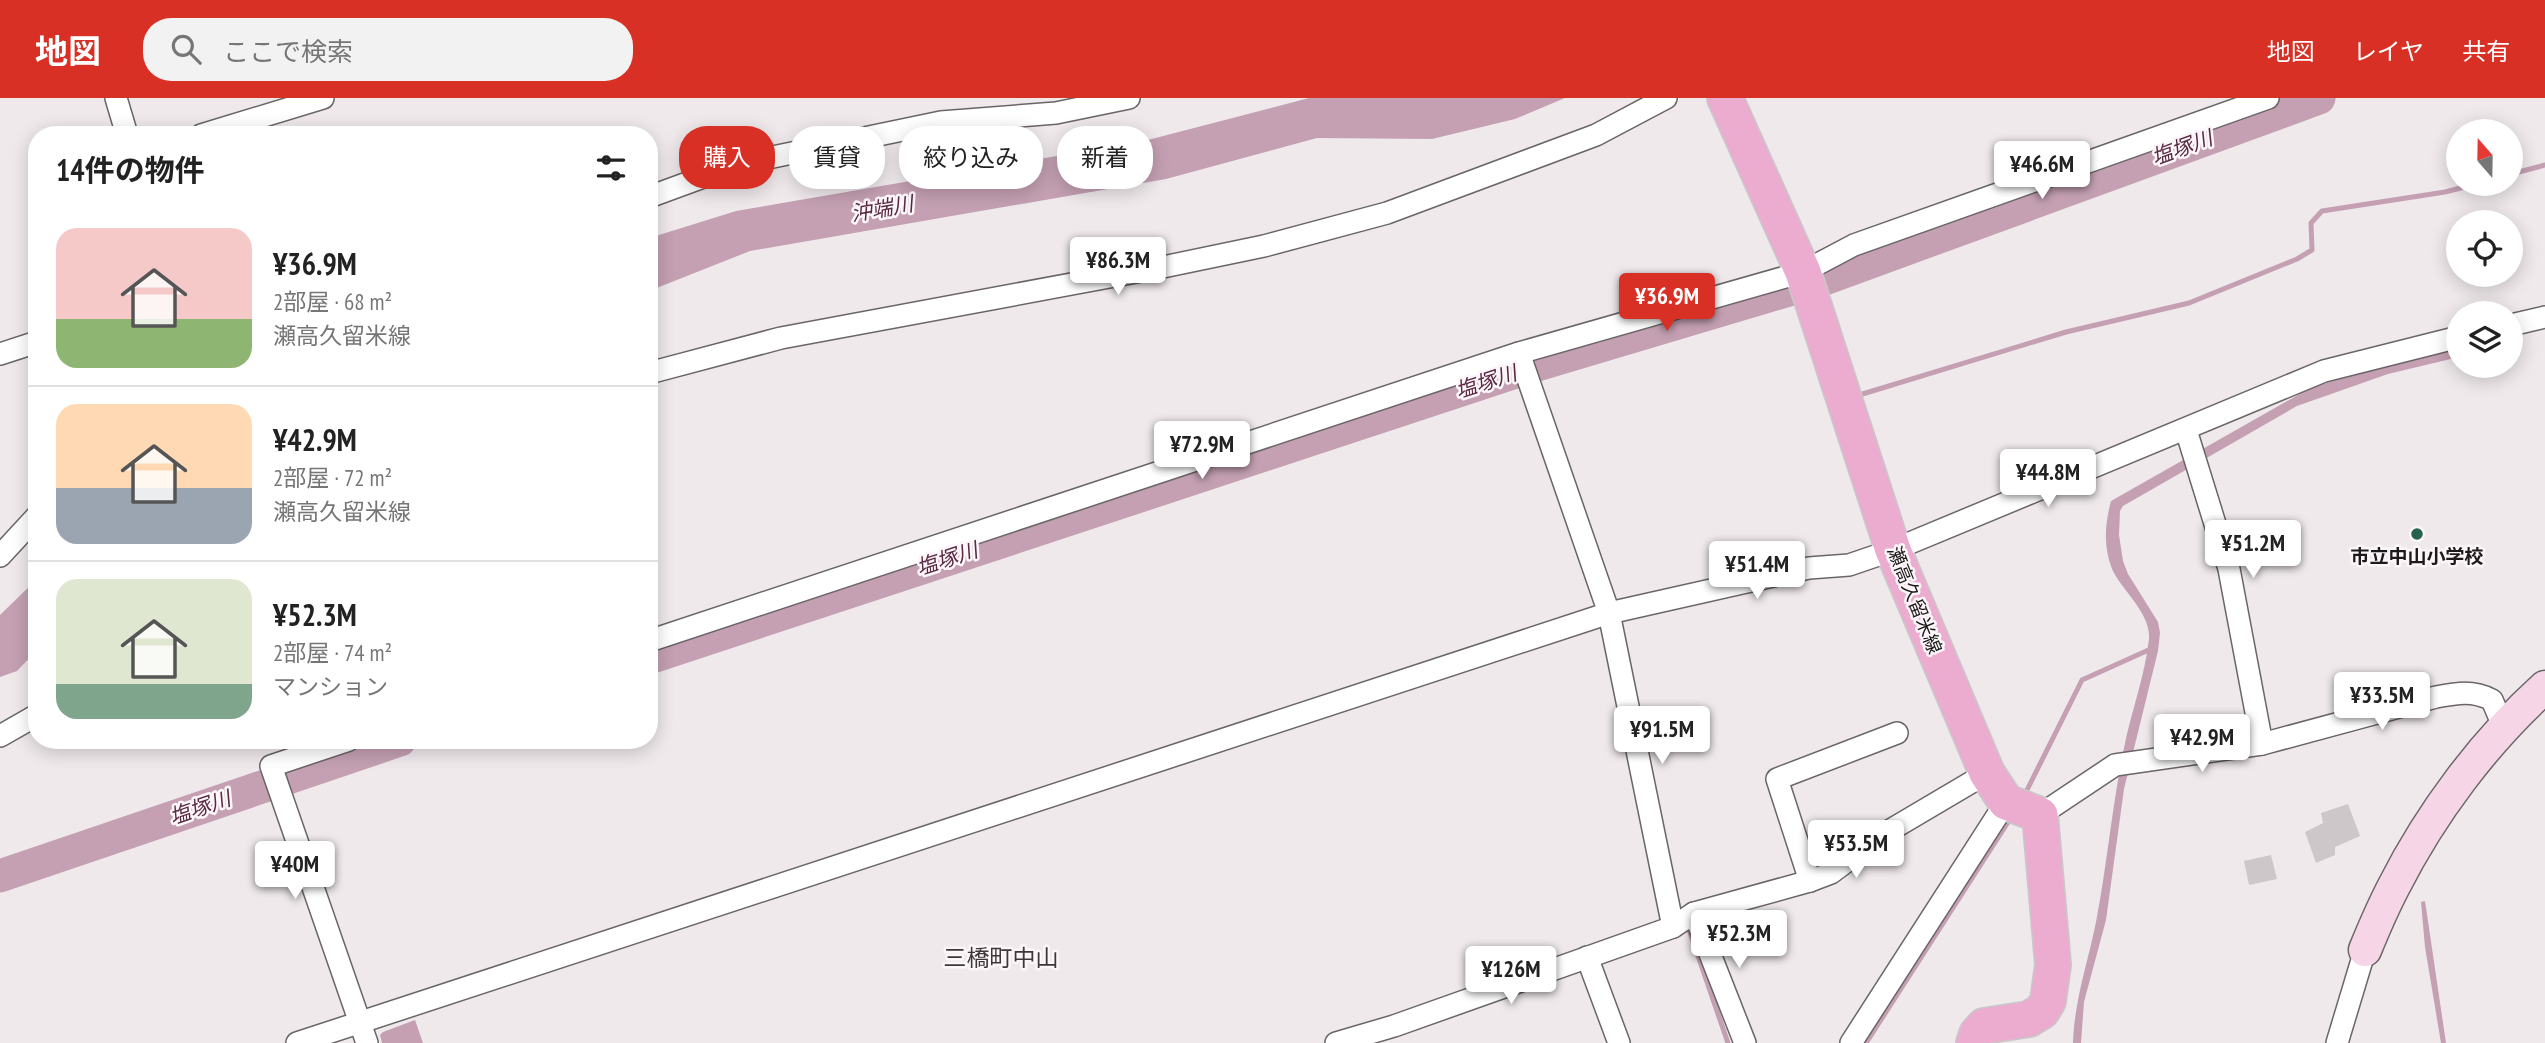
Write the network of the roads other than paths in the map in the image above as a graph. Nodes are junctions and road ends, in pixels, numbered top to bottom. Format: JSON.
{"nodes":[{"id":1,"x":116,"y":98,"type":"edge"},
{"id":2,"x":323,"y":98,"type":"edge"},
{"id":3,"x":1129,"y":98,"type":"edge"},
{"id":4,"x":1666,"y":98,"type":"edge"},
{"id":5,"x":1725,"y":98,"type":"edge"},
{"id":6,"x":2268,"y":98,"type":"edge"},
{"id":7,"x":124,"y":126,"type":"edge"},
{"id":8,"x":231,"y":126,"type":"edge"},
{"id":9,"x":658,"y":194,"type":"edge"},
{"id":10,"x":1803,"y":272,"type":"junction"},
{"id":11,"x":2545,"y":317,"type":"edge"},
{"id":12,"x":2523,"y":322,"type":"edge"},
{"id":13,"x":2446,"y":340,"type":"edge"},
{"id":14,"x":28,"y":345,"type":"edge"},
{"id":15,"x":1519,"y":353,"type":"junction"},
{"id":16,"x":0,"y":354,"type":"edge"},
{"id":17,"x":658,"y":371,"type":"edge"},
{"id":18,"x":2186,"y":430,"type":"junction"},
{"id":19,"x":28,"y":526,"type":"edge"},
{"id":20,"x":1893,"y":550,"type":"junction"},
{"id":21,"x":0,"y":556,"type":"edge"},
{"id":22,"x":1609,"y":613,"type":"junction"},
{"id":23,"x":658,"y":638,"type":"edge"},
{"id":24,"x":2545,"y":687,"type":"edge"},
{"id":25,"x":28,"y":720,"type":"edge"},
{"id":26,"x":2504,"y":728,"type":"junction"},
{"id":27,"x":1897,"y":733,"type":"dead end"},
{"id":28,"x":0,"y":736,"type":"edge"},
{"id":29,"x":2262,"y":744,"type":"junction"},
{"id":30,"x":322,"y":749,"type":"edge"},
{"id":31,"x":1987,"y":773,"type":"junction"},
{"id":32,"x":2022,"y":808,"type":"junction"},
{"id":33,"x":1810,"y":881,"type":"junction"},
{"id":34,"x":1693,"y":913,"type":"junction"},
{"id":35,"x":1673,"y":927,"type":"junction"},
{"id":36,"x":2365,"y":950,"type":"joint"},
{"id":37,"x":1587,"y":957,"type":"junction"},
{"id":38,"x":359,"y":1021,"type":"junction"},
{"id":39,"x":1397,"y":1034,"type":"edge"},
{"id":40,"x":298,"y":1043,"type":"edge"},
{"id":41,"x":367,"y":1043,"type":"edge"},
{"id":42,"x":1336,"y":1043,"type":"edge"},
{"id":43,"x":1619,"y":1043,"type":"edge"},
{"id":44,"x":1745,"y":1043,"type":"edge"},
{"id":45,"x":1851,"y":1043,"type":"edge"},
{"id":46,"x":1974,"y":1043,"type":"edge"},
{"id":47,"x":2337,"y":1043,"type":"edge"}],
"edges":[{"from":1,"to":7,"type":"street"},
{"from":2,"to":8,"type":"street"},
{"from":3,"to":9,"type":"street"},
{"from":4,"to":17,"type":"street"},
{"from":5,"to":10,"type":"main road","name":"瀬高久留米線"},
{"from":6,"to":10,"type":"street"},
{"from":10,"to":15,"type":"street"},
{"from":10,"to":20,"type":"main road","name":"瀬高久留米線"},
{"from":11,"to":12,"type":"street"},
{"from":13,"to":18,"type":"street"},
{"from":14,"to":16,"type":"street"},
{"from":15,"to":22,"type":"street"},
{"from":15,"to":23,"type":"street"},
{"from":18,"to":20,"type":"street"},
{"from":18,"to":29,"type":"street"},
{"from":19,"to":21,"type":"street"},
{"from":20,"to":22,"type":"street"},
{"from":20,"to":31,"type":"main road","name":"瀬高久留米線"},
{"from":22,"to":35,"type":"street"},
{"from":22,"to":38,"type":"street"},
{"from":24,"to":26,"type":"street"},
{"from":25,"to":28,"type":"street"},
{"from":26,"to":29,"type":"street"},
{"from":26,"to":36,"type":"street"},
{"from":27,"to":33,"type":"street"},
{"from":29,"to":32,"type":"street"},
{"from":30,"to":38,"type":"street"},
{"from":31,"to":32,"type":"main road","name":"瀬高久留米線"},
{"from":31,"to":33,"type":"street"},
{"from":32,"to":45,"type":"street"},
{"from":32,"to":46,"type":"main road","name":"瀬高久留米線"},
{"from":33,"to":34,"type":"street"},
{"from":34,"to":35,"type":"street"},
{"from":34,"to":44,"type":"street"},
{"from":35,"to":37,"type":"street"},
{"from":36,"to":47,"type":"street"},
{"from":37,"to":39,"type":"street"},
{"from":37,"to":43,"type":"street"},
{"from":38,"to":40,"type":"street"},
{"from":38,"to":41,"type":"street"},
{"from":39,"to":42,"type":"street"}]}
